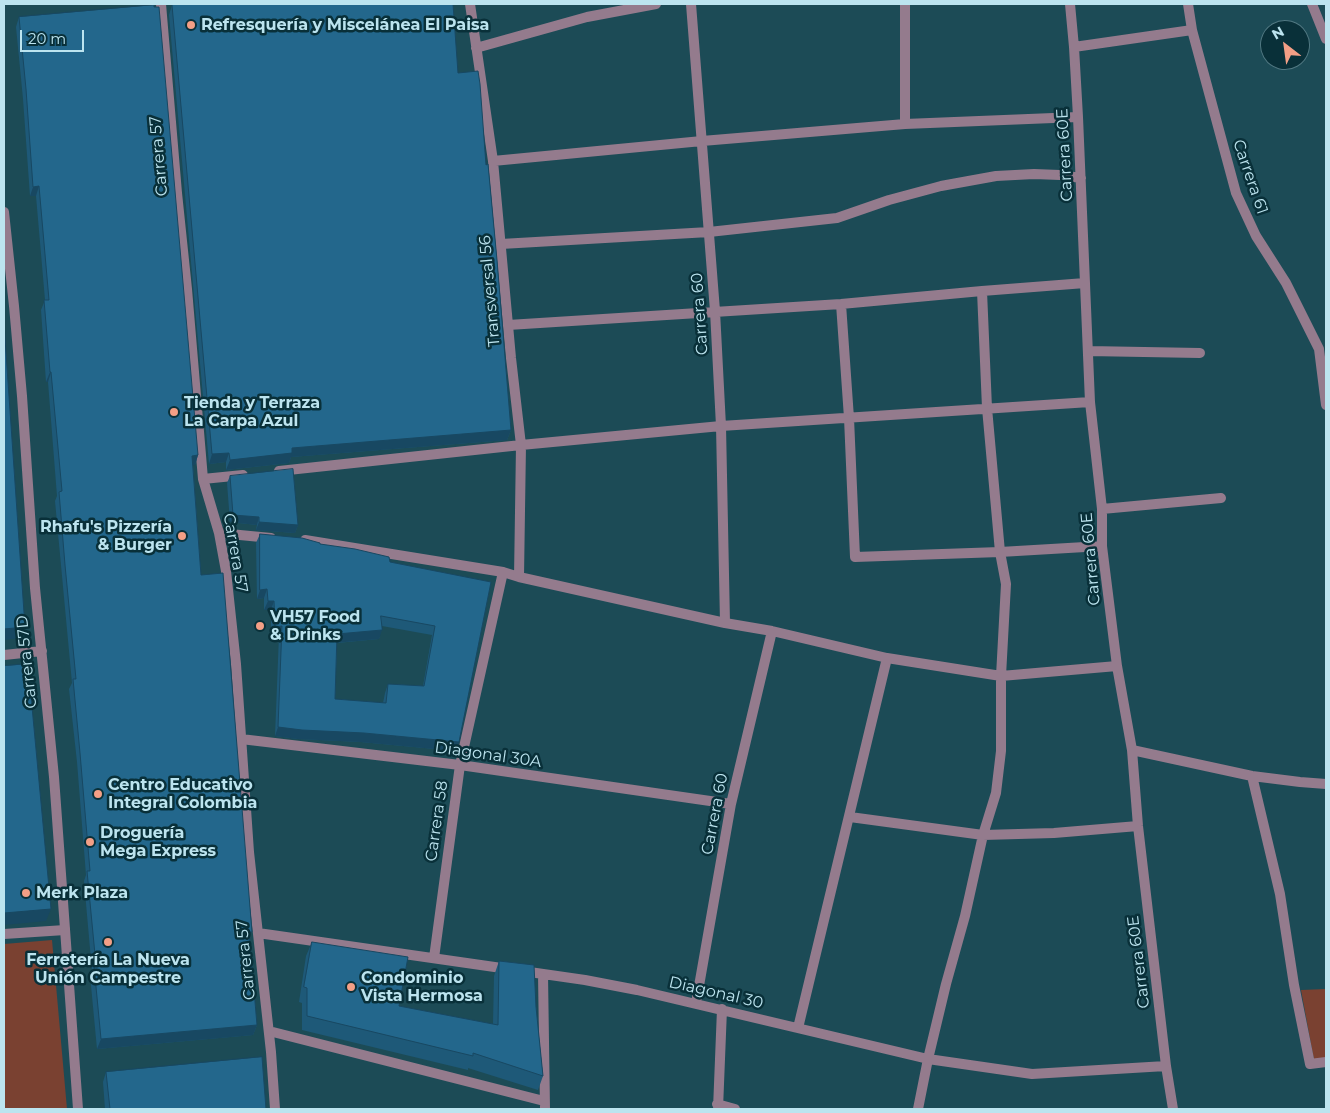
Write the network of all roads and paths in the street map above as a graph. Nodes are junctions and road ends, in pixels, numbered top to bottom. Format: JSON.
{"nodes":[{"id":1,"x":161,"y":4,"type":"edge"},
{"id":2,"x":470,"y":4,"type":"edge"},
{"id":3,"x":656,"y":4,"type":"edge"},
{"id":4,"x":691,"y":4,"type":"edge"},
{"id":5,"x":905,"y":4,"type":"edge"},
{"id":6,"x":1070,"y":4,"type":"edge"},
{"id":7,"x":1188,"y":4,"type":"edge"},
{"id":8,"x":1312,"y":4,"type":"edge"},
{"id":9,"x":1192,"y":30,"type":"junction"},
{"id":10,"x":1326,"y":39,"type":"edge"},
{"id":11,"x":1074,"y":47,"type":"junction"},
{"id":12,"x":476,"y":48,"type":"junction"},
{"id":13,"x":1078,"y":117,"type":"junction"},
{"id":14,"x":905,"y":124,"type":"junction"},
{"id":15,"x":702,"y":142,"type":"junction"},
{"id":16,"x":493,"y":161,"type":"junction"},
{"id":17,"x":1081,"y":178,"type":"junction"},
{"id":18,"x":4,"y":212,"type":"edge"},
{"id":19,"x":709,"y":232,"type":"junction"},
{"id":20,"x":501,"y":244,"type":"junction"},
{"id":21,"x":1085,"y":283,"type":"junction"},
{"id":22,"x":982,"y":291,"type":"junction"},
{"id":23,"x":841,"y":304,"type":"junction"},
{"id":24,"x":9,"y":306,"type":"edge"},
{"id":25,"x":716,"y":311,"type":"junction"},
{"id":26,"x":508,"y":325,"type":"junction"},
{"id":27,"x":1323,"y":349,"type":"edge"},
{"id":28,"x":1088,"y":351,"type":"junction"},
{"id":29,"x":1200,"y":353,"type":"dead end"},
{"id":30,"x":1090,"y":402,"type":"junction"},
{"id":31,"x":1326,"y":405,"type":"edge"},
{"id":32,"x":987,"y":408,"type":"junction"},
{"id":33,"x":849,"y":418,"type":"junction"},
{"id":34,"x":721,"y":426,"type":"junction"},
{"id":35,"x":521,"y":444,"type":"junction"},
{"id":36,"x":270,"y":472,"type":"edge"},
{"id":37,"x":251,"y":474,"type":"edge"},
{"id":38,"x":203,"y":479,"type":"junction"},
{"id":39,"x":1221,"y":498,"type":"dead end"},
{"id":40,"x":1102,"y":509,"type":"junction"},
{"id":41,"x":219,"y":533,"type":"junction"},
{"id":42,"x":278,"y":538,"type":"edge"},
{"id":43,"x":297,"y":540,"type":"edge"},
{"id":44,"x":1102,"y":546,"type":"junction"},
{"id":45,"x":1000,"y":552,"type":"junction"},
{"id":46,"x":503,"y":572,"type":"junction"},
{"id":47,"x":519,"y":577,"type":"junction"},
{"id":48,"x":724,"y":623,"type":"junction"},
{"id":49,"x":772,"y":632,"type":"junction"},
{"id":50,"x":42,"y":651,"type":"junction"},
{"id":51,"x":4,"y":655,"type":"edge"},
{"id":52,"x":887,"y":658,"type":"junction"},
{"id":53,"x":1117,"y":666,"type":"junction"},
{"id":54,"x":1001,"y":676,"type":"junction"},
{"id":55,"x":241,"y":739,"type":"junction"},
{"id":56,"x":1132,"y":750,"type":"junction"},
{"id":57,"x":460,"y":765,"type":"junction"},
{"id":58,"x":1252,"y":776,"type":"junction"},
{"id":59,"x":1326,"y":784,"type":"edge"},
{"id":60,"x":731,"y":804,"type":"junction"},
{"id":61,"x":850,"y":817,"type":"junction"},
{"id":62,"x":1138,"y":826,"type":"junction"},
{"id":63,"x":983,"y":835,"type":"junction"},
{"id":64,"x":65,"y":930,"type":"junction"},
{"id":65,"x":258,"y":932,"type":"junction"},
{"id":66,"x":4,"y":934,"type":"edge"},
{"id":67,"x":434,"y":958,"type":"junction"},
{"id":68,"x":543,"y":974,"type":"junction"},
{"id":69,"x":696,"y":1003,"type":"junction"},
{"id":70,"x":722,"y":1009,"type":"junction"},
{"id":71,"x":798,"y":1028,"type":"junction"},
{"id":72,"x":268,"y":1031,"type":"junction"},
{"id":73,"x":928,"y":1059,"type":"junction"},
{"id":74,"x":1326,"y":1062,"type":"edge"},
{"id":75,"x":1166,"y":1066,"type":"junction"},
{"id":76,"x":545,"y":1105,"type":"edge"},
{"id":77,"x":718,"y":1107,"type":"edge"},
{"id":78,"x":78,"y":1109,"type":"edge"},
{"id":79,"x":275,"y":1109,"type":"edge"},
{"id":80,"x":735,"y":1109,"type":"edge"},
{"id":81,"x":918,"y":1109,"type":"edge"},
{"id":82,"x":1172,"y":1109,"type":"edge"}],
"edges":[{"from":1,"to":38,"type":"street","name":"Carrera 57"},
{"from":2,"to":12,"type":"street","name":"Transversal 56"},
{"from":3,"to":12,"type":"street"},
{"from":4,"to":15,"type":"street","name":"Carrera 60"},
{"from":5,"to":14,"type":"street"},
{"from":6,"to":11,"type":"street","name":"Carrera 60E"},
{"from":7,"to":9,"type":"street","name":"Carrera 61"},
{"from":8,"to":10,"type":"street"},
{"from":9,"to":11,"type":"street"},
{"from":9,"to":27,"type":"street","name":"Carrera 61"},
{"from":11,"to":13,"type":"street","name":"Carrera 60E"},
{"from":12,"to":16,"type":"street","name":"Transversal 56"},
{"from":13,"to":14,"type":"street"},
{"from":13,"to":17,"type":"street","name":"Carrera 60E"},
{"from":14,"to":15,"type":"street"},
{"from":15,"to":16,"type":"street"},
{"from":15,"to":19,"type":"street","name":"Carrera 60"},
{"from":16,"to":20,"type":"street","name":"Transversal 56"},
{"from":17,"to":19,"type":"street"},
{"from":17,"to":21,"type":"street","name":"Carrera 60E"},
{"from":18,"to":24,"type":"street","name":"Carrera 57D"},
{"from":19,"to":20,"type":"street"},
{"from":19,"to":25,"type":"street","name":"Carrera 60"},
{"from":20,"to":26,"type":"street","name":"Transversal 56"},
{"from":21,"to":22,"type":"street"},
{"from":21,"to":28,"type":"street","name":"Carrera 60E"},
{"from":22,"to":23,"type":"street"},
{"from":22,"to":32,"type":"street"},
{"from":23,"to":25,"type":"street"},
{"from":23,"to":33,"type":"street"},
{"from":24,"to":50,"type":"street","name":"Carrera 57D"},
{"from":25,"to":26,"type":"street"},
{"from":25,"to":34,"type":"street","name":"Carrera 60"},
{"from":26,"to":35,"type":"street","name":"Transversal 56"},
{"from":27,"to":31,"type":"street","name":"Carrera 61"},
{"from":28,"to":29,"type":"street"},
{"from":28,"to":30,"type":"street","name":"Carrera 60E"},
{"from":30,"to":32,"type":"street"},
{"from":30,"to":40,"type":"street","name":"Carrera 60E"},
{"from":32,"to":33,"type":"street"},
{"from":32,"to":45,"type":"street"},
{"from":33,"to":34,"type":"street"},
{"from":33,"to":45,"type":"street"},
{"from":34,"to":35,"type":"street"},
{"from":34,"to":48,"type":"street","name":"Carrera 60"},
{"from":35,"to":36,"type":"street"},
{"from":35,"to":47,"type":"street","name":"Transversal 56"},
{"from":37,"to":38,"type":"street"},
{"from":38,"to":41,"type":"street","name":"Carrera 57"},
{"from":39,"to":40,"type":"street"},
{"from":40,"to":44,"type":"street","name":"Carrera 60E"},
{"from":41,"to":42,"type":"street"},
{"from":41,"to":55,"type":"street","name":"Carrera 57"},
{"from":43,"to":46,"type":"street"},
{"from":44,"to":45,"type":"street"},
{"from":44,"to":53,"type":"street","name":"Carrera 60E"},
{"from":45,"to":54,"type":"street"},
{"from":46,"to":47,"type":"street"},
{"from":46,"to":57,"type":"street","name":"Carrera 58"},
{"from":47,"to":48,"type":"street"},
{"from":48,"to":49,"type":"street"},
{"from":49,"to":52,"type":"street"},
{"from":49,"to":60,"type":"street","name":"Carrera 60"},
{"from":50,"to":51,"type":"street"},
{"from":50,"to":64,"type":"street","name":"Carrera 57D"},
{"from":52,"to":54,"type":"street"},
{"from":52,"to":61,"type":"street"},
{"from":53,"to":54,"type":"street"},
{"from":53,"to":56,"type":"street","name":"Carrera 60E"},
{"from":54,"to":63,"type":"street"},
{"from":55,"to":57,"type":"street","name":"Diagonal 30A"},
{"from":55,"to":65,"type":"street","name":"Carrera 57"},
{"from":56,"to":58,"type":"street"},
{"from":56,"to":62,"type":"street","name":"Carrera 60E"},
{"from":57,"to":60,"type":"street","name":"Diagonal 30A"},
{"from":57,"to":67,"type":"street","name":"Carrera 58"},
{"from":58,"to":59,"type":"street"},
{"from":58,"to":74,"type":"street"},
{"from":60,"to":69,"type":"street","name":"Carrera 60"},
{"from":61,"to":63,"type":"street"},
{"from":61,"to":71,"type":"street"},
{"from":62,"to":63,"type":"street"},
{"from":62,"to":75,"type":"street","name":"Carrera 60E"},
{"from":63,"to":73,"type":"street"},
{"from":64,"to":66,"type":"street"},
{"from":64,"to":78,"type":"street","name":"Carrera 57D"},
{"from":65,"to":67,"type":"street","name":"Diagonal 30"},
{"from":65,"to":72,"type":"street","name":"Carrera 57"},
{"from":67,"to":68,"type":"street","name":"Diagonal 30"},
{"from":68,"to":69,"type":"street","name":"Diagonal 30"},
{"from":68,"to":76,"type":"street"},
{"from":69,"to":70,"type":"street","name":"Diagonal 30"},
{"from":70,"to":71,"type":"street","name":"Diagonal 30"},
{"from":70,"to":77,"type":"street"},
{"from":71,"to":73,"type":"street","name":"Diagonal 30"},
{"from":72,"to":76,"type":"street"},
{"from":72,"to":79,"type":"street","name":"Carrera 57"},
{"from":73,"to":75,"type":"street","name":"Diagonal 30"},
{"from":73,"to":81,"type":"street"},
{"from":75,"to":82,"type":"street","name":"Carrera 60E"},
{"from":77,"to":80,"type":"street"}]}
